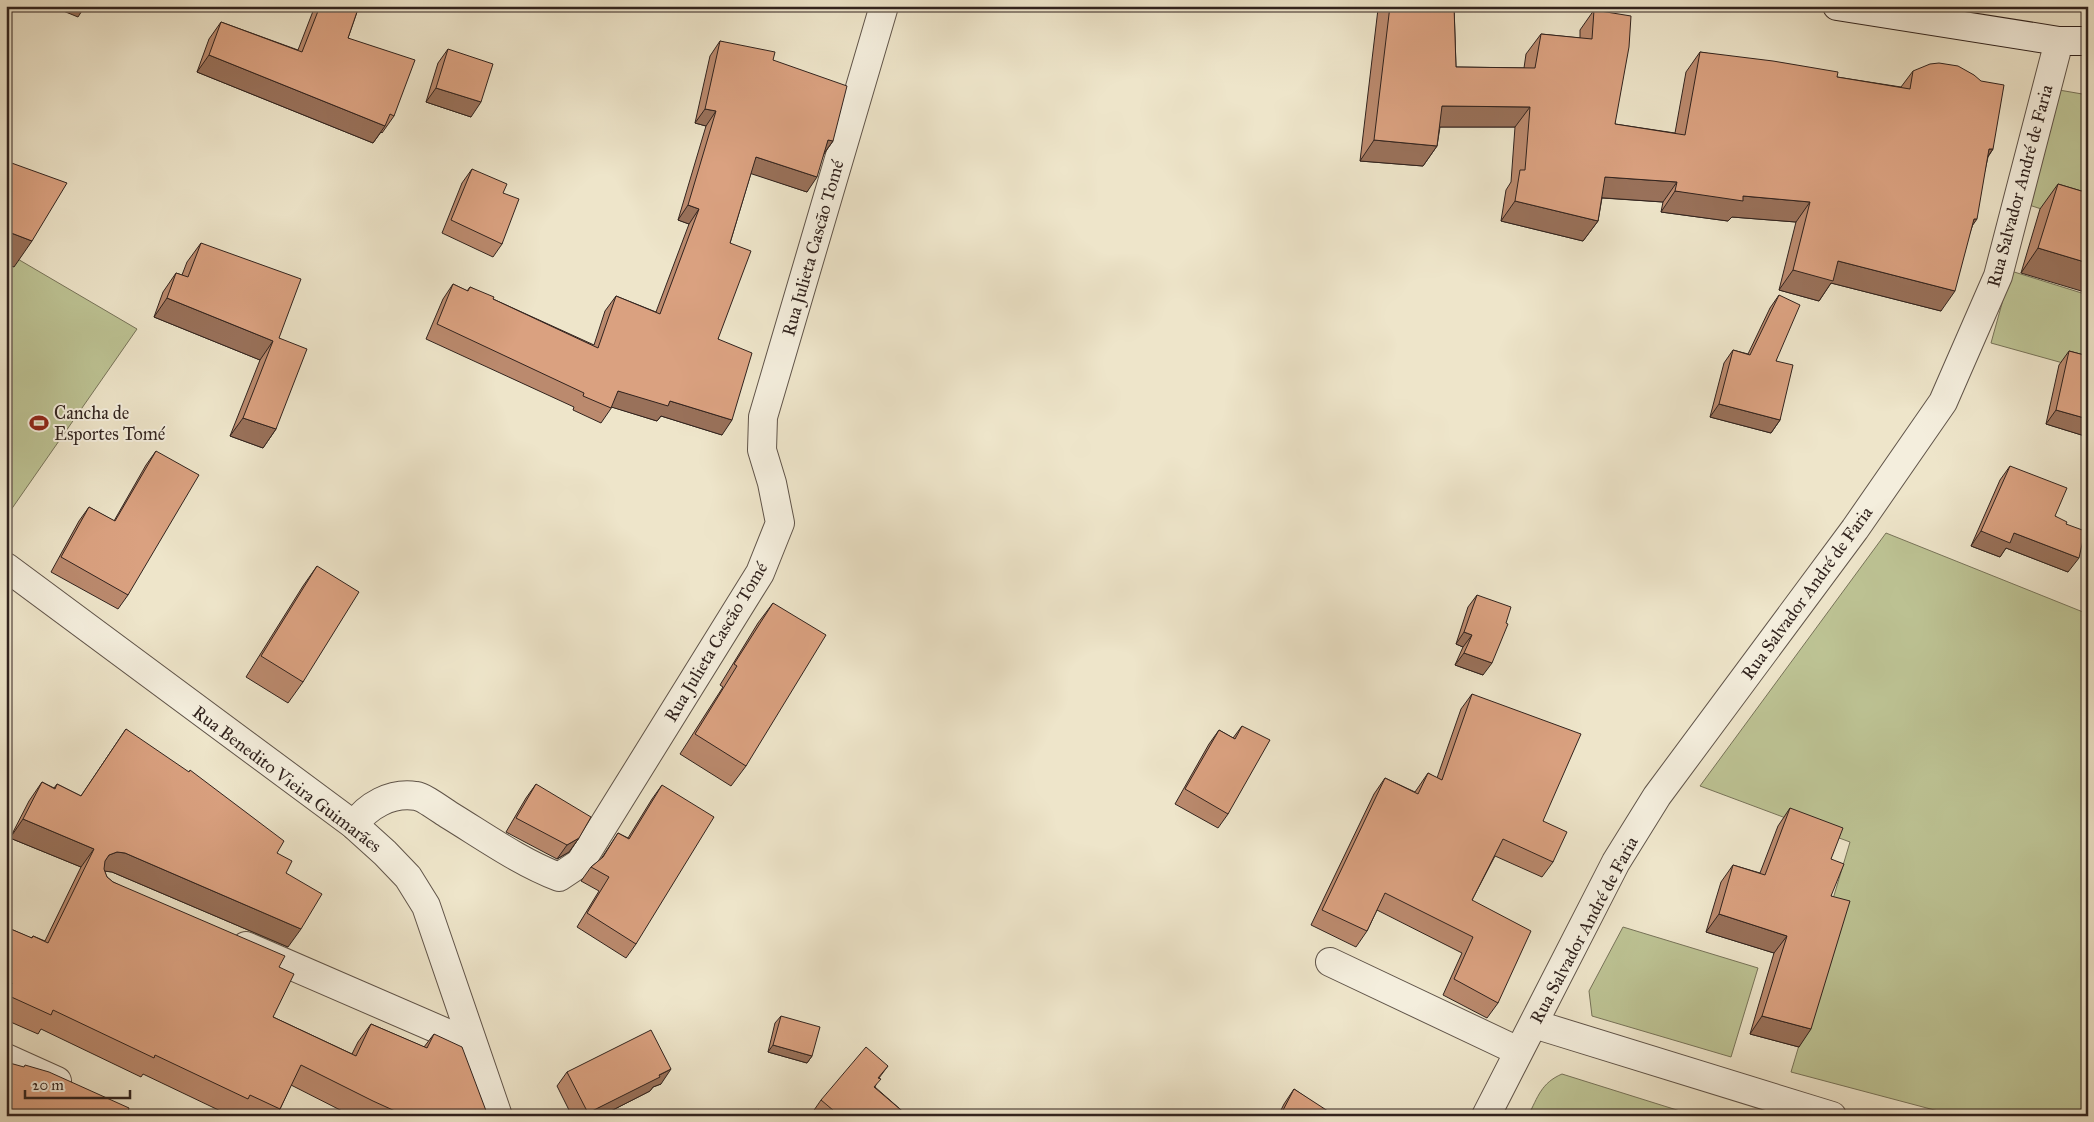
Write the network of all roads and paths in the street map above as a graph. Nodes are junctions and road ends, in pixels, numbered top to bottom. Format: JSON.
{"nodes":[{"id":1,"x":884,"y":6,"type":"edge"},
{"id":2,"x":1837,"y":6,"type":"edge"},
{"id":3,"x":2059,"y":41,"type":"junction"},
{"id":4,"x":2088,"y":41,"type":"edge"},
{"id":5,"x":6,"y":567,"type":"edge"},
{"id":6,"x":354,"y":825,"type":"junction"},
{"id":7,"x":220,"y":935,"type":"edge"},
{"id":8,"x":1330,"y":962,"type":"dead end"},
{"id":9,"x":1534,"y":1024,"type":"junction"},
{"id":10,"x":472,"y":1044,"type":"junction"},
{"id":11,"x":1518,"y":1051,"type":"junction"},
{"id":12,"x":6,"y":1058,"type":"edge"},
{"id":13,"x":76,"y":1089,"type":"edge"},
{"id":14,"x":498,"y":1116,"type":"edge"},
{"id":15,"x":1486,"y":1116,"type":"edge"},
{"id":16,"x":1832,"y":1116,"type":"edge"}],
"edges":[{"from":1,"to":6,"type":"street","name":"Rua Julieta Cascão Tomé"},
{"from":2,"to":3,"type":"street"},
{"from":3,"to":4,"type":"street"},
{"from":3,"to":9,"type":"street","name":"Rua Salvador André de Faria"},
{"from":5,"to":6,"type":"street","name":"Rua Benedito Vieira Guimarães"},
{"from":6,"to":10,"type":"street","name":"Rua Benedito Vieira Guimarães"},
{"from":7,"to":10,"type":"street"},
{"from":8,"to":11,"type":"street"},
{"from":9,"to":11,"type":"street","name":"Rua Salvador André de Faria"},
{"from":9,"to":16,"type":"street"},
{"from":10,"to":14,"type":"street","name":"Rua Benedito Vieira Guimarães"},
{"from":11,"to":15,"type":"street","name":"Rua Salvador André de Faria"},
{"from":12,"to":13,"type":"street"}]}
